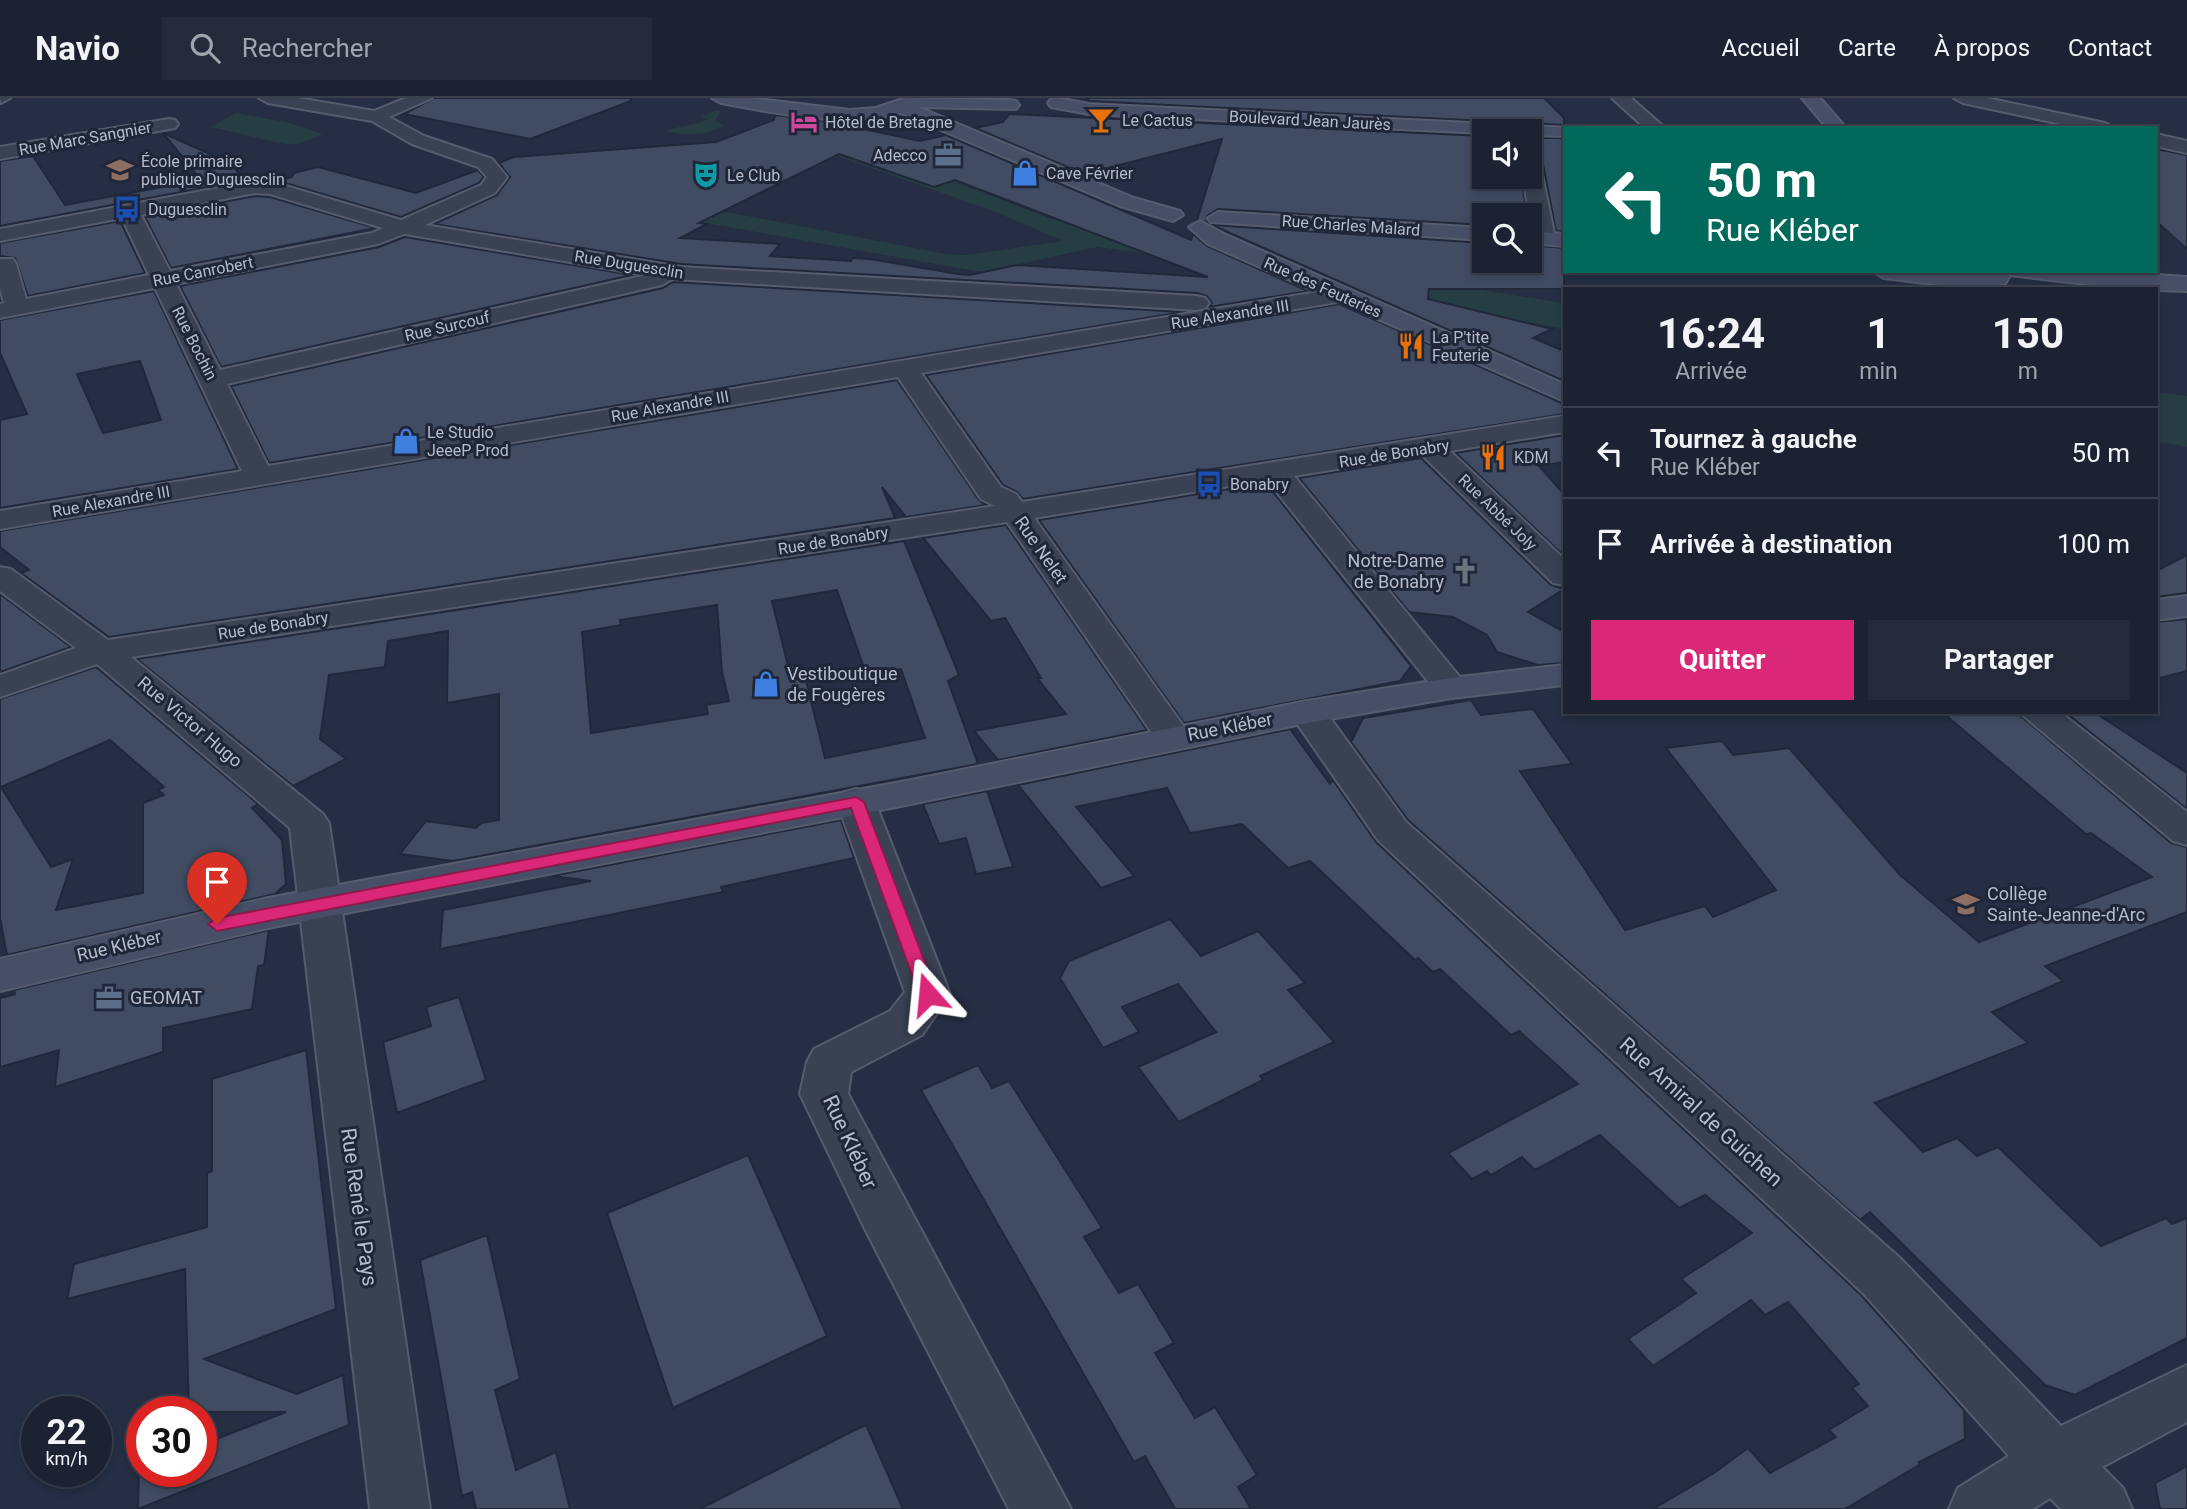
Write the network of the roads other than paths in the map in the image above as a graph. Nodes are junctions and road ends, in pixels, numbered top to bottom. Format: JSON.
{"nodes":[{"id":1,"x":268,"y":98,"type":"edge"},
{"id":2,"x":423,"y":98,"type":"edge"},
{"id":3,"x":721,"y":98,"type":"edge"},
{"id":4,"x":1621,"y":98,"type":"edge"},
{"id":5,"x":1811,"y":98,"type":"edge"},
{"id":6,"x":1826,"y":98,"type":"edge"},
{"id":7,"x":1964,"y":98,"type":"edge"},
{"id":8,"x":1057,"y":100,"type":"edge"},
{"id":9,"x":911,"y":102,"type":"edge"},
{"id":10,"x":1024,"y":106,"type":"edge"},
{"id":11,"x":872,"y":113,"type":"junction"},
{"id":12,"x":377,"y":117,"type":"junction"},
{"id":13,"x":169,"y":124,"type":"dead end"},
{"id":14,"x":943,"y":124,"type":"junction"},
{"id":15,"x":1654,"y":126,"type":"edge"},
{"id":16,"x":1835,"y":126,"type":"edge"},
{"id":17,"x":1849,"y":126,"type":"edge"},
{"id":18,"x":2094,"y":126,"type":"edge"},
{"id":19,"x":1472,"y":128,"type":"edge"},
{"id":20,"x":1472,"y":129,"type":"edge"},
{"id":21,"x":1542,"y":132,"type":"edge"},
{"id":22,"x":1563,"y":133,"type":"edge"},
{"id":23,"x":2158,"y":140,"type":"edge"},
{"id":24,"x":2187,"y":147,"type":"edge"},
{"id":25,"x":0,"y":153,"type":"edge"},
{"id":26,"x":2161,"y":160,"type":"edge"},
{"id":27,"x":2187,"y":161,"type":"edge"},
{"id":28,"x":1536,"y":189,"type":"edge"},
{"id":29,"x":129,"y":211,"type":"junction"},
{"id":30,"x":1209,"y":223,"type":"junction"},
{"id":31,"x":405,"y":228,"type":"junction"},
{"id":32,"x":1472,"y":233,"type":"edge"},
{"id":33,"x":0,"y":234,"type":"edge"},
{"id":34,"x":1546,"y":239,"type":"edge"},
{"id":35,"x":5,"y":264,"type":"dead end"},
{"id":36,"x":681,"y":274,"type":"junction"},
{"id":37,"x":1936,"y":274,"type":"edge"},
{"id":38,"x":2005,"y":274,"type":"edge"},
{"id":39,"x":162,"y":279,"type":"junction"},
{"id":40,"x":2187,"y":284,"type":"edge"},
{"id":41,"x":2101,"y":287,"type":"edge"},
{"id":42,"x":2106,"y":287,"type":"edge"},
{"id":43,"x":2158,"y":288,"type":"edge"},
{"id":44,"x":1341,"y":295,"type":"junction"},
{"id":45,"x":1269,"y":307,"type":"junction"},
{"id":46,"x":9,"y":309,"type":"edge"},
{"id":47,"x":904,"y":367,"type":"junction"},
{"id":48,"x":214,"y":379,"type":"junction"},
{"id":49,"x":1563,"y":393,"type":"edge"},
{"id":50,"x":1563,"y":424,"type":"edge"},
{"id":51,"x":1431,"y":447,"type":"junction"},
{"id":52,"x":1275,"y":471,"type":"junction"},
{"id":53,"x":258,"y":476,"type":"junction"},
{"id":54,"x":1014,"y":512,"type":"junction"},
{"id":55,"x":0,"y":520,"type":"edge"},
{"id":56,"x":1563,"y":575,"type":"edge"},
{"id":57,"x":0,"y":576,"type":"edge"},
{"id":58,"x":2187,"y":606,"type":"edge"},
{"id":59,"x":2158,"y":610,"type":"edge"},
{"id":60,"x":102,"y":651,"type":"junction"},
{"id":61,"x":1563,"y":675,"type":"edge"},
{"id":62,"x":0,"y":687,"type":"edge"},
{"id":63,"x":1451,"y":688,"type":"junction"},
{"id":64,"x":1307,"y":712,"type":"junction"},
{"id":65,"x":2040,"y":714,"type":"edge"},
{"id":66,"x":1174,"y":738,"type":"junction"},
{"id":67,"x":856,"y":802,"type":"junction"},
{"id":68,"x":2187,"y":832,"type":"edge"},
{"id":69,"x":318,"y":905,"type":"junction"},
{"id":70,"x":0,"y":975,"type":"edge"},
{"id":71,"x":2187,"y":1392,"type":"edge"},
{"id":72,"x":2056,"y":1460,"type":"junction"},
{"id":73,"x":400,"y":1509,"type":"edge"},
{"id":74,"x":1041,"y":1509,"type":"edge"},
{"id":75,"x":1979,"y":1509,"type":"edge"},
{"id":76,"x":2102,"y":1509,"type":"edge"}],
"edges":[{"from":1,"to":12,"type":"street"},
{"from":2,"to":12,"type":"street"},
{"from":3,"to":11,"type":"main road"},
{"from":4,"to":15,"type":"street"},
{"from":5,"to":16,"type":"main road"},
{"from":6,"to":17,"type":"main road"},
{"from":7,"to":18,"type":"street"},
{"from":8,"to":10,"type":"main road"},
{"from":8,"to":19,"type":"main road","name":"Boulevard Jean Jaurès"},
{"from":9,"to":10,"type":"main road","name":"Boulevard Jean Jaurès"},
{"from":9,"to":11,"type":"main road","name":"Boulevard Jean Jaurès"},
{"from":9,"to":14,"type":"main road"},
{"from":10,"to":20,"type":"main road","name":"Boulevard Jean Jaurès"},
{"from":11,"to":14,"type":"main road"},
{"from":12,"to":31,"type":"street","name":"Rue Canrobert"},
{"from":13,"to":25,"type":"street","name":"Rue Marc Sangnier"},
{"from":14,"to":30,"type":"main road"},
{"from":21,"to":22,"type":"main road","name":"Boulevard Jean Jaurès"},
{"from":23,"to":24,"type":"street"},
{"from":26,"to":27,"type":"street"},
{"from":28,"to":34,"type":"street"},
{"from":29,"to":31,"type":"street","name":"Rue Duguesclin"},
{"from":29,"to":33,"type":"street","name":"Rue Duguesclin"},
{"from":29,"to":39,"type":"street","name":"Rue Bochin"},
{"from":30,"to":32,"type":"main road","name":"Rue Charles Malard"},
{"from":30,"to":44,"type":"main road","name":"Rue des Feuteries"},
{"from":31,"to":36,"type":"street","name":"Rue Duguesclin"},
{"from":31,"to":39,"type":"street","name":"Rue Canrobert"},
{"from":35,"to":46,"type":"street"},
{"from":36,"to":45,"type":"street","name":"Rue Duguesclin"},
{"from":36,"to":48,"type":"street","name":"Rue Surcouf"},
{"from":37,"to":38,"type":"main road"},
{"from":38,"to":41,"type":"main road"},
{"from":38,"to":42,"type":"main road"},
{"from":39,"to":46,"type":"street","name":"Rue Canrobert"},
{"from":39,"to":48,"type":"street","name":"Rue Bochin"},
{"from":40,"to":43,"type":"main road"},
{"from":44,"to":45,"type":"street","name":"Rue Alexandre III"},
{"from":44,"to":49,"type":"main road","name":"Rue des Feuteries"},
{"from":45,"to":47,"type":"street","name":"Rue Alexandre III"},
{"from":47,"to":53,"type":"street","name":"Rue Alexandre III"},
{"from":47,"to":54,"type":"street","name":"Rue Nelet"},
{"from":48,"to":53,"type":"street","name":"Rue Bochin"},
{"from":50,"to":51,"type":"street","name":"Rue de Bonabry"},
{"from":51,"to":52,"type":"street","name":"Rue de Bonabry"},
{"from":51,"to":56,"type":"street","name":"Rue Abbé Joly"},
{"from":52,"to":54,"type":"street","name":"Rue de Bonabry"},
{"from":52,"to":63,"type":"street"},
{"from":53,"to":55,"type":"street","name":"Rue Alexandre III"},
{"from":54,"to":60,"type":"street","name":"Rue de Bonabry"},
{"from":54,"to":66,"type":"street","name":"Rue Nelet"},
{"from":57,"to":60,"type":"street","name":"Rue Victor Hugo"},
{"from":58,"to":59,"type":"main road"},
{"from":60,"to":62,"type":"street","name":"Rue de Bonabry"},
{"from":60,"to":69,"type":"street","name":"Rue Victor Hugo"},
{"from":61,"to":63,"type":"main road","name":"Rue Kléber"},
{"from":63,"to":64,"type":"main road","name":"Rue Kléber"},
{"from":64,"to":66,"type":"main road","name":"Rue Kléber"},
{"from":64,"to":72,"type":"street","name":"Rue Amiral de Guichen"},
{"from":65,"to":68,"type":"street"},
{"from":66,"to":67,"type":"main road","name":"Rue Kléber"},
{"from":67,"to":69,"type":"main road","name":"Rue Kléber"},
{"from":67,"to":74,"type":"street","name":"Rue Kléber"},
{"from":69,"to":70,"type":"main road","name":"Rue Kléber"},
{"from":69,"to":73,"type":"street","name":"Rue René le Pays"},
{"from":71,"to":72,"type":"street"},
{"from":72,"to":75,"type":"street"},
{"from":72,"to":76,"type":"street","name":"Rue Amiral de Guichen"}]}
